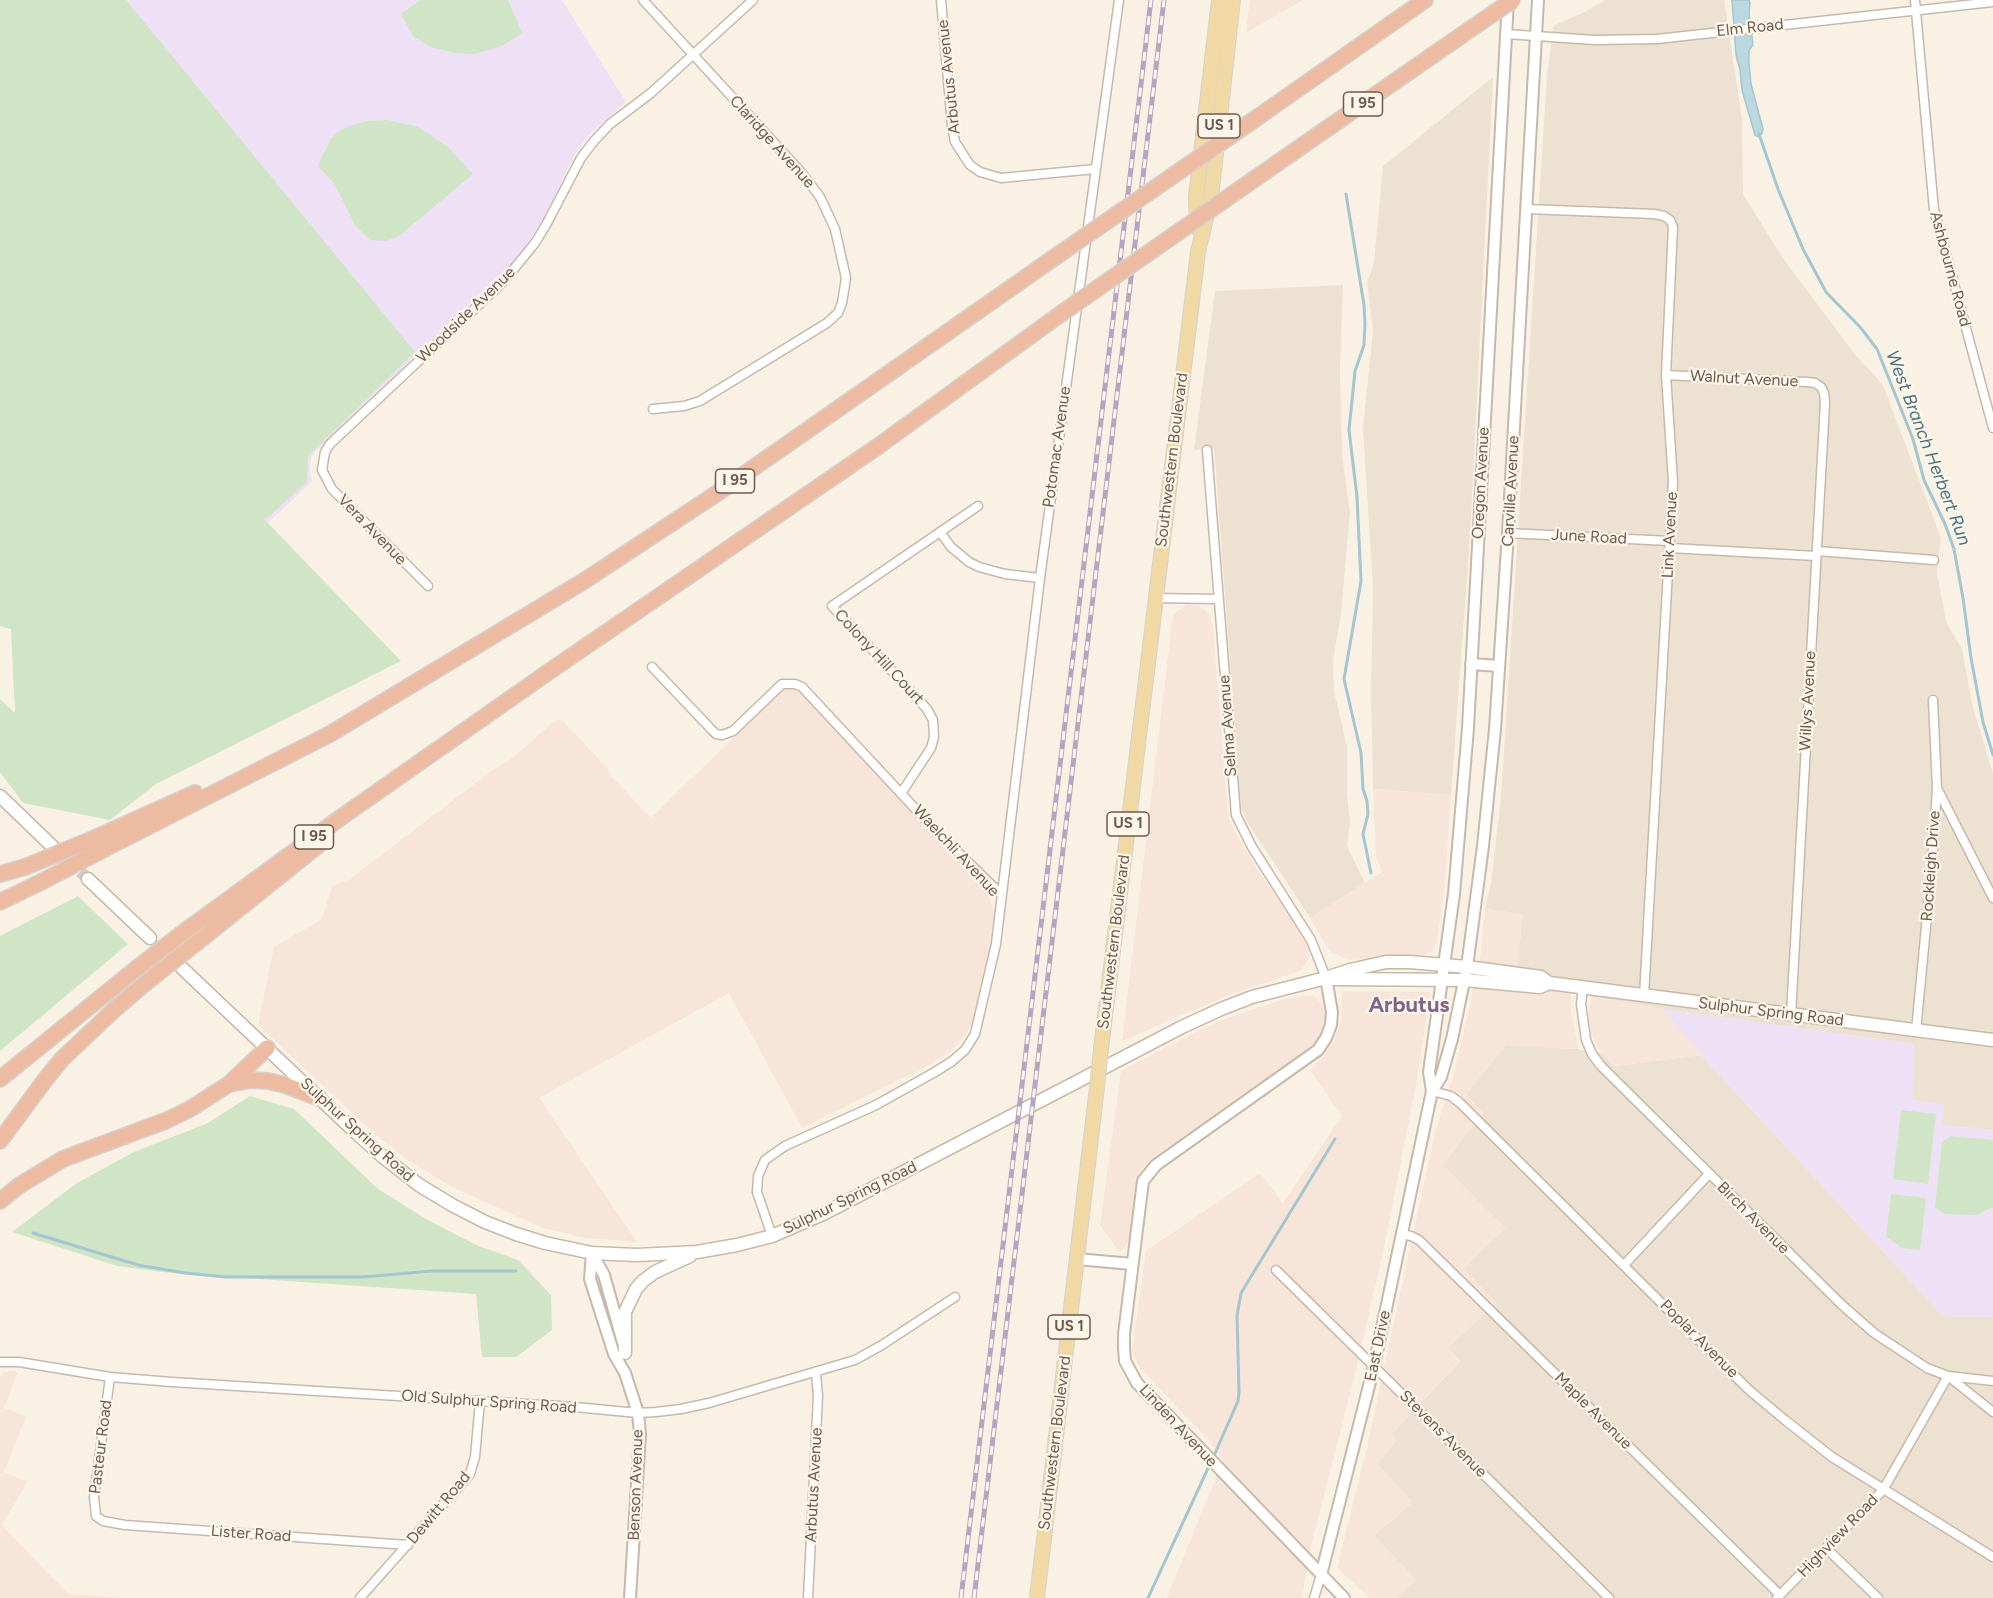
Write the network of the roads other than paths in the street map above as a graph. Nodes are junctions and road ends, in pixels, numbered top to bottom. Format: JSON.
{"nodes":[{"id":1,"x":643,"y":0,"type":"edge"},
{"id":2,"x":753,"y":0,"type":"edge"},
{"id":3,"x":758,"y":0,"type":"edge"},
{"id":4,"x":941,"y":0,"type":"edge"},
{"id":5,"x":1119,"y":0,"type":"edge"},
{"id":6,"x":1219,"y":0,"type":"edge"},
{"id":7,"x":1233,"y":0,"type":"edge"},
{"id":8,"x":1425,"y":0,"type":"edge"},
{"id":9,"x":1508,"y":0,"type":"edge"},
{"id":10,"x":1513,"y":0,"type":"edge"},
{"id":11,"x":1538,"y":0,"type":"edge"},
{"id":12,"x":1915,"y":0,"type":"edge"},
{"id":13,"x":1993,"y":2,"type":"edge"},
{"id":14,"x":1916,"y":10,"type":"junction"},
{"id":15,"x":1506,"y":34,"type":"junction"},
{"id":16,"x":1536,"y":36,"type":"junction"},
{"id":17,"x":693,"y":55,"type":"junction"},
{"id":18,"x":1095,"y":169,"type":"junction"},
{"id":19,"x":1527,"y":209,"type":"junction"},
{"id":20,"x":1198,"y":252,"type":"junction"},
{"id":21,"x":1666,"y":375,"type":"junction"},
{"id":22,"x":1821,"y":387,"type":"joint"},
{"id":23,"x":653,"y":409,"type":"dead end"},
{"id":24,"x":1993,"y":428,"type":"edge"},
{"id":25,"x":1207,"y":450,"type":"dead end"},
{"id":26,"x":321,"y":470,"type":"joint"},
{"id":27,"x":978,"y":506,"type":"dead end"},
{"id":28,"x":940,"y":532,"type":"junction"},
{"id":29,"x":1508,"y":533,"type":"junction"},
{"id":30,"x":1670,"y":544,"type":"junction"},
{"id":31,"x":1816,"y":554,"type":"junction"},
{"id":32,"x":1934,"y":560,"type":"dead end"},
{"id":33,"x":1040,"y":578,"type":"junction"},
{"id":34,"x":428,"y":586,"type":"dead end"},
{"id":35,"x":1155,"y":598,"type":"junction"},
{"id":36,"x":1218,"y":599,"type":"junction"},
{"id":37,"x":1471,"y":664,"type":"junction"},
{"id":38,"x":1499,"y":666,"type":"junction"},
{"id":39,"x":652,"y":667,"type":"dead end"},
{"id":40,"x":1933,"y":700,"type":"dead end"},
{"id":41,"x":330,"y":734,"type":"junction"},
{"id":42,"x":440,"y":747,"type":"junction"},
{"id":43,"x":1937,"y":788,"type":"junction"},
{"id":44,"x":902,"y":792,"type":"junction"},
{"id":45,"x":0,"y":796,"type":"edge"},
{"id":46,"x":53,"y":847,"type":"tunnel mouth"},
{"id":47,"x":0,"y":874,"type":"edge"},
{"id":48,"x":88,"y":879,"type":"tunnel mouth"},
{"id":49,"x":1002,"y":895,"type":"junction"},
{"id":50,"x":1993,"y":898,"type":"edge"},
{"id":51,"x":0,"y":902,"type":"edge"},
{"id":52,"x":150,"y":938,"type":"dead end"},
{"id":53,"x":1444,"y":964,"type":"junction"},
{"id":54,"x":1467,"y":967,"type":"junction"},
{"id":55,"x":182,"y":968,"type":"dead end"},
{"id":56,"x":1326,"y":978,"type":"junction"},
{"id":57,"x":1442,"y":980,"type":"junction"},
{"id":58,"x":1464,"y":980,"type":"junction"},
{"id":59,"x":1549,"y":983,"type":"junction"},
{"id":60,"x":1583,"y":987,"type":"junction"},
{"id":61,"x":1644,"y":996,"type":"junction"},
{"id":62,"x":1791,"y":1015,"type":"junction"},
{"id":63,"x":1916,"y":1031,"type":"junction"},
{"id":64,"x":1993,"y":1040,"type":"edge"},
{"id":65,"x":267,"y":1048,"type":"junction"},
{"id":66,"x":0,"y":1079,"type":"edge"},
{"id":67,"x":229,"y":1084,"type":"junction"},
{"id":68,"x":1432,"y":1091,"type":"junction"},
{"id":69,"x":319,"y":1098,"type":"junction"},
{"id":70,"x":0,"y":1140,"type":"edge"},
{"id":71,"x":1709,"y":1174,"type":"junction"},
{"id":72,"x":0,"y":1201,"type":"edge"},
{"id":73,"x":1401,"y":1234,"type":"junction"},
{"id":74,"x":772,"y":1236,"type":"junction"},
{"id":75,"x":697,"y":1252,"type":"junction"},
{"id":76,"x":592,"y":1253,"type":"junction"},
{"id":77,"x":1077,"y":1259,"type":"junction"},
{"id":78,"x":1132,"y":1264,"type":"junction"},
{"id":79,"x":1624,"y":1265,"type":"junction"},
{"id":80,"x":1276,"y":1270,"type":"dead end"},
{"id":81,"x":956,"y":1297,"type":"dead end"},
{"id":82,"x":626,"y":1353,"type":"junction"},
{"id":83,"x":0,"y":1362,"type":"edge"},
{"id":84,"x":1374,"y":1366,"type":"junction"},
{"id":85,"x":626,"y":1373,"type":"junction"},
{"id":86,"x":816,"y":1373,"type":"junction"},
{"id":87,"x":1948,"y":1376,"type":"junction"},
{"id":88,"x":110,"y":1377,"type":"junction"},
{"id":89,"x":1993,"y":1381,"type":"edge"},
{"id":90,"x":480,"y":1401,"type":"junction"},
{"id":91,"x":1993,"y":1412,"type":"edge"},
{"id":92,"x":638,"y":1413,"type":"junction"},
{"id":93,"x":1883,"y":1490,"type":"junction"},
{"id":94,"x":96,"y":1516,"type":"joint"},
{"id":95,"x":408,"y":1545,"type":"junction"},
{"id":96,"x":1827,"y":1549,"type":"junction"},
{"id":97,"x":1993,"y":1557,"type":"edge"},
{"id":98,"x":1321,"y":1575,"type":"junction"},
{"id":99,"x":1778,"y":1597,"type":"edge"},
{"id":100,"x":360,"y":1598,"type":"edge"},
{"id":101,"x":630,"y":1598,"type":"edge"},
{"id":102,"x":808,"y":1598,"type":"edge"},
{"id":103,"x":1037,"y":1598,"type":"edge"},
{"id":104,"x":1314,"y":1598,"type":"edge"},
{"id":105,"x":1344,"y":1598,"type":"edge"},
{"id":106,"x":1610,"y":1598,"type":"edge"},
{"id":107,"x":1878,"y":1598,"type":"edge"}],
"edges":[{"from":1,"to":17,"type":"street","name":"Claridge Avenue"},
{"from":2,"to":3,"type":"street"},
{"from":2,"to":17,"type":"street","name":"Woodside Avenue"},
{"from":4,"to":18,"type":"street","name":"Arbutus Avenue"},
{"from":5,"to":18,"type":"street","name":"Potomac Avenue"},
{"from":6,"to":20,"type":"main road","name":"Southwestern Boulevard","number":"US 1"},
{"from":7,"to":20,"type":"main road","name":"Southwestern Boulevard","number":"US 1"},
{"from":8,"to":41,"type":"highway","number":"I 95","bridge":true},
{"from":9,"to":15,"type":"street","name":"Oregon Avenue"},
{"from":10,"to":42,"type":"highway","number":"I 95","bridge":true},
{"from":11,"to":16,"type":"street","name":"Carville Avenue"},
{"from":12,"to":14,"type":"street","name":"Ashbourne Road"},
{"from":13,"to":14,"type":"street","name":"Elm Road"},
{"from":14,"to":16,"type":"street","name":"Elm Road"},
{"from":14,"to":24,"type":"street","name":"Ashbourne Road"},
{"from":15,"to":16,"type":"street","name":"Elm Road"},
{"from":15,"to":37,"type":"street","name":"Oregon Avenue"},
{"from":16,"to":19,"type":"street","name":"Carville Avenue"},
{"from":17,"to":23,"type":"street","name":"Claridge Avenue"},
{"from":17,"to":26,"type":"street","name":"Woodside Avenue"},
{"from":18,"to":33,"type":"street","name":"Potomac Avenue"},
{"from":19,"to":21,"type":"street","name":"Link Avenue"},
{"from":19,"to":29,"type":"street","name":"Carville Avenue"},
{"from":20,"to":35,"type":"main road","name":"Southwestern Boulevard","number":"US 1"},
{"from":21,"to":22,"type":"street","name":"Walnut Avenue"},
{"from":21,"to":30,"type":"street","name":"Link Avenue"},
{"from":22,"to":31,"type":"street","name":"Willys Avenue"},
{"from":25,"to":36,"type":"street","name":"Selma Avenue"},
{"from":26,"to":34,"type":"street","name":"Vera Avenue"},
{"from":27,"to":28,"type":"street","name":"Colony Hill Court"},
{"from":28,"to":33,"type":"street"},
{"from":28,"to":44,"type":"street","name":"Colony Hill Court"},
{"from":29,"to":30,"type":"street","name":"June Road"},
{"from":29,"to":38,"type":"street","name":"Carville Avenue"},
{"from":30,"to":31,"type":"street","name":"June Road"},
{"from":30,"to":61,"type":"street","name":"Link Avenue"},
{"from":31,"to":32,"type":"street","name":"June Road"},
{"from":31,"to":62,"type":"street","name":"Willys Avenue"},
{"from":33,"to":49,"type":"street","name":"Potomac Avenue"},
{"from":35,"to":36,"type":"street"},
{"from":35,"to":77,"type":"main road","name":"Southwestern Boulevard","number":"US 1","bridge":true},
{"from":36,"to":56,"type":"street","name":"Selma Avenue"},
{"from":37,"to":38,"type":"street"},
{"from":37,"to":53,"type":"street","name":"Oregon Avenue"},
{"from":38,"to":54,"type":"street","name":"Carville Avenue"},
{"from":39,"to":44,"type":"street","name":"Waelchli Avenue"},
{"from":40,"to":43,"type":"street","name":"Rockleigh Drive"},
{"from":41,"to":47,"type":"highway","bridge":true},
{"from":41,"to":51,"type":"highway","number":"I 95","bridge":true},
{"from":42,"to":66,"type":"highway","number":"I 95","bridge":true},
{"from":42,"to":70,"type":"highway","bridge":true},
{"from":43,"to":50,"type":"street"},
{"from":43,"to":63,"type":"street","name":"Rockleigh Drive"},
{"from":44,"to":49,"type":"street","name":"Waelchli Avenue"},
{"from":45,"to":46,"type":"main road"},
{"from":48,"to":52,"type":"main road"},
{"from":49,"to":74,"type":"street","name":"Waelchli Avenue"},
{"from":53,"to":54,"type":"main road","name":"Sulphur Spring Road"},
{"from":53,"to":56,"type":"main road","name":"Sulphur Spring Road"},
{"from":53,"to":57,"type":"street","name":"East Drive"},
{"from":54,"to":58,"type":"street","name":"Carville Avenue"},
{"from":54,"to":59,"type":"main road","name":"Sulphur Spring Road"},
{"from":55,"to":65,"type":"main road","name":"Sulphur Spring Road"},
{"from":56,"to":57,"type":"main road","name":"Sulphur Spring Road"},
{"from":56,"to":74,"type":"main road","name":"Sulphur Spring Road"},
{"from":56,"to":78,"type":"street"},
{"from":57,"to":58,"type":"main road","name":"Sulphur Spring Road"},
{"from":57,"to":68,"type":"street","name":"East Drive"},
{"from":58,"to":59,"type":"main road","name":"Sulphur Spring Road"},
{"from":58,"to":68,"type":"street","name":"East Drive"},
{"from":59,"to":60,"type":"main road","name":"Sulphur Spring Road"},
{"from":60,"to":61,"type":"main road","name":"Sulphur Spring Road"},
{"from":60,"to":71,"type":"street","name":"Birch Avenue"},
{"from":61,"to":62,"type":"main road","name":"Sulphur Spring Road"},
{"from":62,"to":63,"type":"main road","name":"Sulphur Spring Road"},
{"from":63,"to":64,"type":"main road","name":"Sulphur Spring Road"},
{"from":65,"to":67,"type":"highway"},
{"from":65,"to":69,"type":"main road","name":"Sulphur Spring Road"},
{"from":67,"to":69,"type":"highway"},
{"from":67,"to":72,"type":"highway"},
{"from":68,"to":73,"type":"street","name":"East Drive"},
{"from":68,"to":79,"type":"street","name":"Poplar Avenue"},
{"from":69,"to":76,"type":"main road","name":"Sulphur Spring Road"},
{"from":71,"to":79,"type":"street"},
{"from":71,"to":87,"type":"street","name":"Birch Avenue"},
{"from":73,"to":84,"type":"street","name":"East Drive"},
{"from":73,"to":99,"type":"street","name":"Maple Avenue"},
{"from":74,"to":75,"type":"main road","name":"Sulphur Spring Road"},
{"from":75,"to":76,"type":"main road","name":"Sulphur Spring Road"},
{"from":75,"to":82,"type":"main road"},
{"from":76,"to":82,"type":"street","name":"Benson Avenue"},
{"from":76,"to":85,"type":"street","name":"Benson Avenue"},
{"from":77,"to":78,"type":"street"},
{"from":77,"to":103,"type":"main road","name":"Southwestern Boulevard","number":"US 1"},
{"from":78,"to":98,"type":"street","name":"Linden Avenue"},
{"from":79,"to":93,"type":"street","name":"Poplar Avenue"},
{"from":80,"to":84,"type":"street","name":"Stevens Avenue"},
{"from":81,"to":86,"type":"street","name":"Old Sulphur Spring Road"},
{"from":82,"to":85,"type":"street","name":"Benson Avenue"},
{"from":83,"to":88,"type":"street","name":"Old Sulphur Spring Road"},
{"from":84,"to":98,"type":"street","name":"East Drive"},
{"from":84,"to":106,"type":"street","name":"Stevens Avenue"},
{"from":85,"to":92,"type":"street","name":"Benson Avenue"},
{"from":86,"to":92,"type":"street","name":"Old Sulphur Spring Road"},
{"from":86,"to":102,"type":"street","name":"Arbutus Avenue"},
{"from":87,"to":89,"type":"street","name":"Birch Avenue"},
{"from":87,"to":91,"type":"street"},
{"from":87,"to":93,"type":"street","name":"Highview Road"},
{"from":88,"to":90,"type":"street","name":"Old Sulphur Spring Road"},
{"from":88,"to":94,"type":"street","name":"Pasteur Road"},
{"from":90,"to":92,"type":"street","name":"Old Sulphur Spring Road"},
{"from":90,"to":95,"type":"street","name":"Dewitt Road"},
{"from":92,"to":101,"type":"street","name":"Benson Avenue"},
{"from":93,"to":96,"type":"street","name":"Highview Road"},
{"from":93,"to":97,"type":"street","name":"Poplar Avenue"},
{"from":94,"to":95,"type":"street","name":"Lister Road"},
{"from":95,"to":100,"type":"street","name":"Dewitt Road"},
{"from":96,"to":99,"type":"street","name":"Highview Road"},
{"from":96,"to":107,"type":"street"},
{"from":98,"to":104,"type":"street","name":"East Drive"},
{"from":98,"to":105,"type":"street","name":"Linden Avenue"}]}
